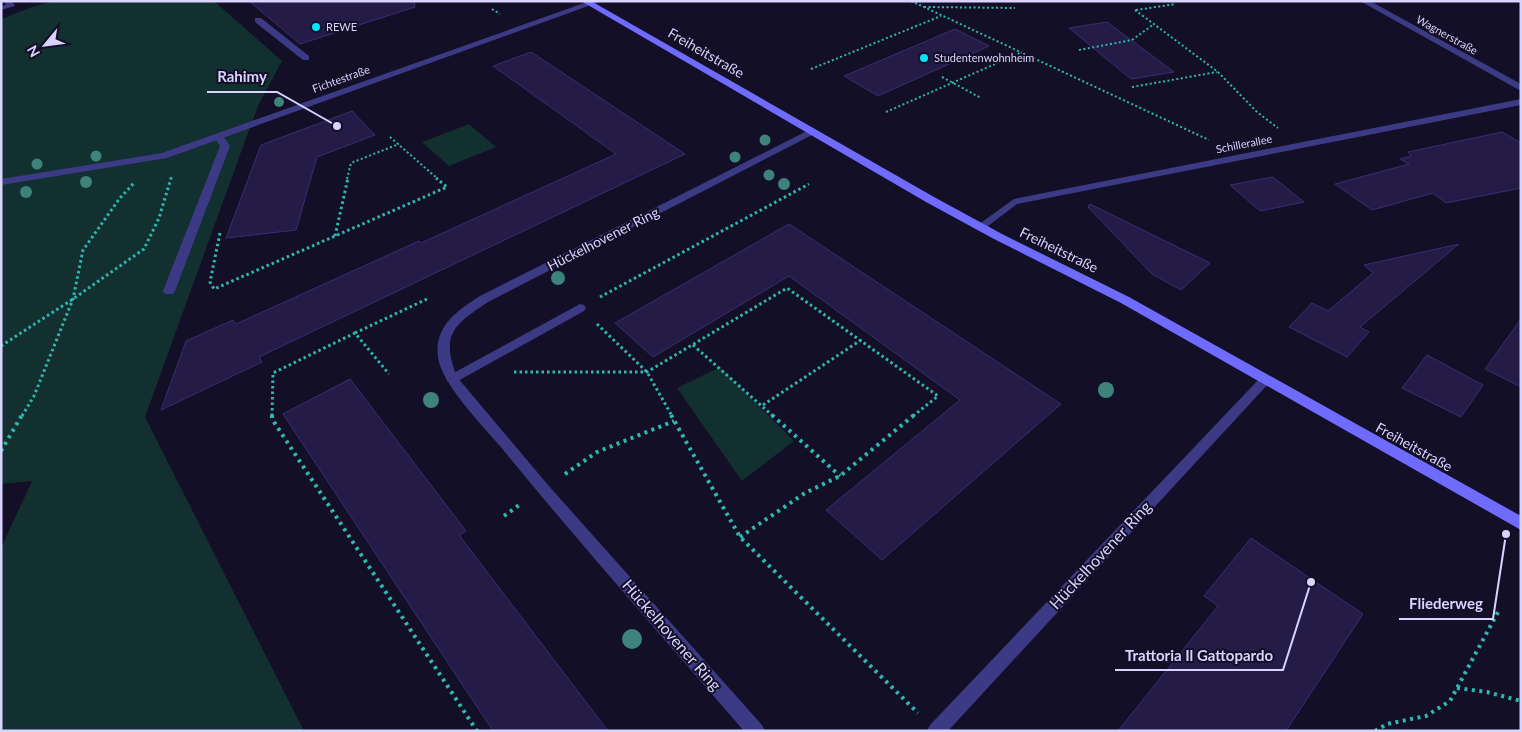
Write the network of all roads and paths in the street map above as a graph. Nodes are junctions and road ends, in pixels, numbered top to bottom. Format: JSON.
{"nodes":[{"id":1,"x":8,"y":1,"type":"edge"},
{"id":2,"x":911,"y":1,"type":"edge"},
{"id":3,"x":1364,"y":1,"type":"edge"},
{"id":4,"x":591,"y":2,"type":"edge"},
{"id":5,"x":1176,"y":4,"type":"dead end"},
{"id":6,"x":923,"y":7,"type":"junction"},
{"id":7,"x":1,"y":8,"type":"edge"},
{"id":8,"x":1015,"y":8,"type":"dead end"},
{"id":9,"x":941,"y":16,"type":"junction"},
{"id":10,"x":258,"y":20,"type":"dead end"},
{"id":11,"x":1154,"y":24,"type":"junction"},
{"id":12,"x":1080,"y":50,"type":"dead end"},
{"id":13,"x":1020,"y":52,"type":"junction"},
{"id":14,"x":306,"y":58,"type":"dead end"},
{"id":15,"x":811,"y":69,"type":"dead end"},
{"id":16,"x":1218,"y":72,"type":"junction"},
{"id":17,"x":942,"y":77,"type":"dead end"},
{"id":18,"x":953,"y":83,"type":"junction"},
{"id":19,"x":1132,"y":87,"type":"dead end"},
{"id":20,"x":1521,"y":88,"type":"edge"},
{"id":21,"x":981,"y":98,"type":"dead end"},
{"id":22,"x":1521,"y":102,"type":"edge"},
{"id":23,"x":886,"y":112,"type":"dead end"},
{"id":24,"x":811,"y":132,"type":"junction"},
{"id":25,"x":219,"y":136,"type":"junction"},
{"id":26,"x":390,"y":137,"type":"dead end"},
{"id":27,"x":399,"y":144,"type":"junction"},
{"id":28,"x":1300,"y":146,"type":"junction"},
{"id":29,"x":161,"y":156,"type":"junction"},
{"id":30,"x":1240,"y":157,"type":"junction"},
{"id":31,"x":1,"y":182,"type":"edge"},
{"id":32,"x":809,"y":184,"type":"dead end"},
{"id":33,"x":222,"y":226,"type":"dead end"},
{"id":34,"x":980,"y":227,"type":"junction"},
{"id":35,"x":335,"y":236,"type":"junction"},
{"id":36,"x":169,"y":291,"type":"dead end"},
{"id":37,"x":73,"y":299,"type":"junction"},
{"id":38,"x":427,"y":299,"type":"dead end"},
{"id":39,"x":580,"y":308,"type":"junction"},
{"id":40,"x":355,"y":333,"type":"junction"},
{"id":41,"x":861,"y":340,"type":"junction"},
{"id":42,"x":693,"y":345,"type":"junction"},
{"id":43,"x":1,"y":346,"type":"edge"},
{"id":44,"x":474,"y":367,"type":"junction"},
{"id":45,"x":646,"y":372,"type":"junction"},
{"id":46,"x":389,"y":374,"type":"dead end"},
{"id":47,"x":452,"y":379,"type":"junction"},
{"id":48,"x":1265,"y":380,"type":"junction"},
{"id":49,"x":763,"y":405,"type":"junction"},
{"id":50,"x":674,"y":421,"type":"junction"},
{"id":51,"x":1,"y":451,"type":"edge"},
{"id":52,"x":840,"y":476,"type":"junction"},
{"id":53,"x":543,"y":489,"type":"junction"},
{"id":54,"x":504,"y":516,"type":"dead end"},
{"id":55,"x":1521,"y":524,"type":"edge"},
{"id":56,"x":740,"y":537,"type":"junction"},
{"id":57,"x":1498,"y":612,"type":"dead end"},
{"id":58,"x":1457,"y":688,"type":"junction"},
{"id":59,"x":1521,"y":701,"type":"edge"},
{"id":60,"x":922,"y":717,"type":"dead end"},
{"id":61,"x":477,"y":731,"type":"edge"},
{"id":62,"x":756,"y":731,"type":"edge"},
{"id":63,"x":936,"y":731,"type":"edge"},
{"id":64,"x":1375,"y":731,"type":"edge"}],
"edges":[{"from":1,"to":7,"type":"street"},
{"from":2,"to":6,"type":"path"},
{"from":3,"to":20,"type":"street","name":"Wagnerstraße"},
{"from":4,"to":24,"type":"street","name":"Freiheitstraße"},
{"from":4,"to":25,"type":"street","name":"Fichtestraße"},
{"from":5,"to":11,"type":"path"},
{"from":6,"to":8,"type":"path"},
{"from":6,"to":9,"type":"path"},
{"from":9,"to":13,"type":"path"},
{"from":9,"to":15,"type":"path"},
{"from":10,"to":14,"type":"street"},
{"from":11,"to":12,"type":"path"},
{"from":11,"to":16,"type":"path"},
{"from":13,"to":18,"type":"path"},
{"from":13,"to":30,"type":"path"},
{"from":16,"to":19,"type":"path"},
{"from":16,"to":28,"type":"path"},
{"from":17,"to":18,"type":"path"},
{"from":18,"to":21,"type":"path"},
{"from":18,"to":23,"type":"path"},
{"from":22,"to":28,"type":"street","name":"Schillerallee"},
{"from":24,"to":34,"type":"street","name":"Freiheitstraße"},
{"from":24,"to":47,"type":"street","name":"Hückelhovener Ring"},
{"from":25,"to":29,"type":"street","name":"Fichtestraße"},
{"from":25,"to":36,"type":"street"},
{"from":26,"to":27,"type":"path"},
{"from":27,"to":35,"type":"path"},
{"from":27,"to":35,"type":"path"},
{"from":28,"to":30,"type":"street","name":"Schillerallee"},
{"from":29,"to":31,"type":"street","name":"Fichtestraße"},
{"from":29,"to":37,"type":"path"},
{"from":29,"to":37,"type":"path"},
{"from":30,"to":34,"type":"street","name":"Schillerallee"},
{"from":32,"to":39,"type":"path"},
{"from":33,"to":35,"type":"path"},
{"from":34,"to":48,"type":"street","name":"Freiheitstraße"},
{"from":37,"to":43,"type":"path"},
{"from":37,"to":51,"type":"path"},
{"from":38,"to":40,"type":"path"},
{"from":39,"to":44,"type":"street"},
{"from":39,"to":45,"type":"path"},
{"from":40,"to":46,"type":"path"},
{"from":40,"to":61,"type":"path"},
{"from":41,"to":42,"type":"path"},
{"from":41,"to":49,"type":"path"},
{"from":41,"to":52,"type":"path"},
{"from":42,"to":45,"type":"path"},
{"from":42,"to":49,"type":"path"},
{"from":44,"to":45,"type":"path"},
{"from":44,"to":47,"type":"street"},
{"from":45,"to":50,"type":"path"},
{"from":47,"to":53,"type":"street","name":"Hückelhovener Ring"},
{"from":48,"to":55,"type":"street","name":"Freiheitstraße"},
{"from":48,"to":63,"type":"street","name":"Hückelhovener Ring"},
{"from":49,"to":52,"type":"path"},
{"from":50,"to":53,"type":"path"},
{"from":50,"to":56,"type":"path"},
{"from":52,"to":56,"type":"path"},
{"from":53,"to":54,"type":"path"},
{"from":53,"to":62,"type":"street","name":"Hückelhovener Ring"},
{"from":56,"to":60,"type":"path"},
{"from":57,"to":58,"type":"path"},
{"from":58,"to":59,"type":"path"},
{"from":58,"to":64,"type":"path"}]}
